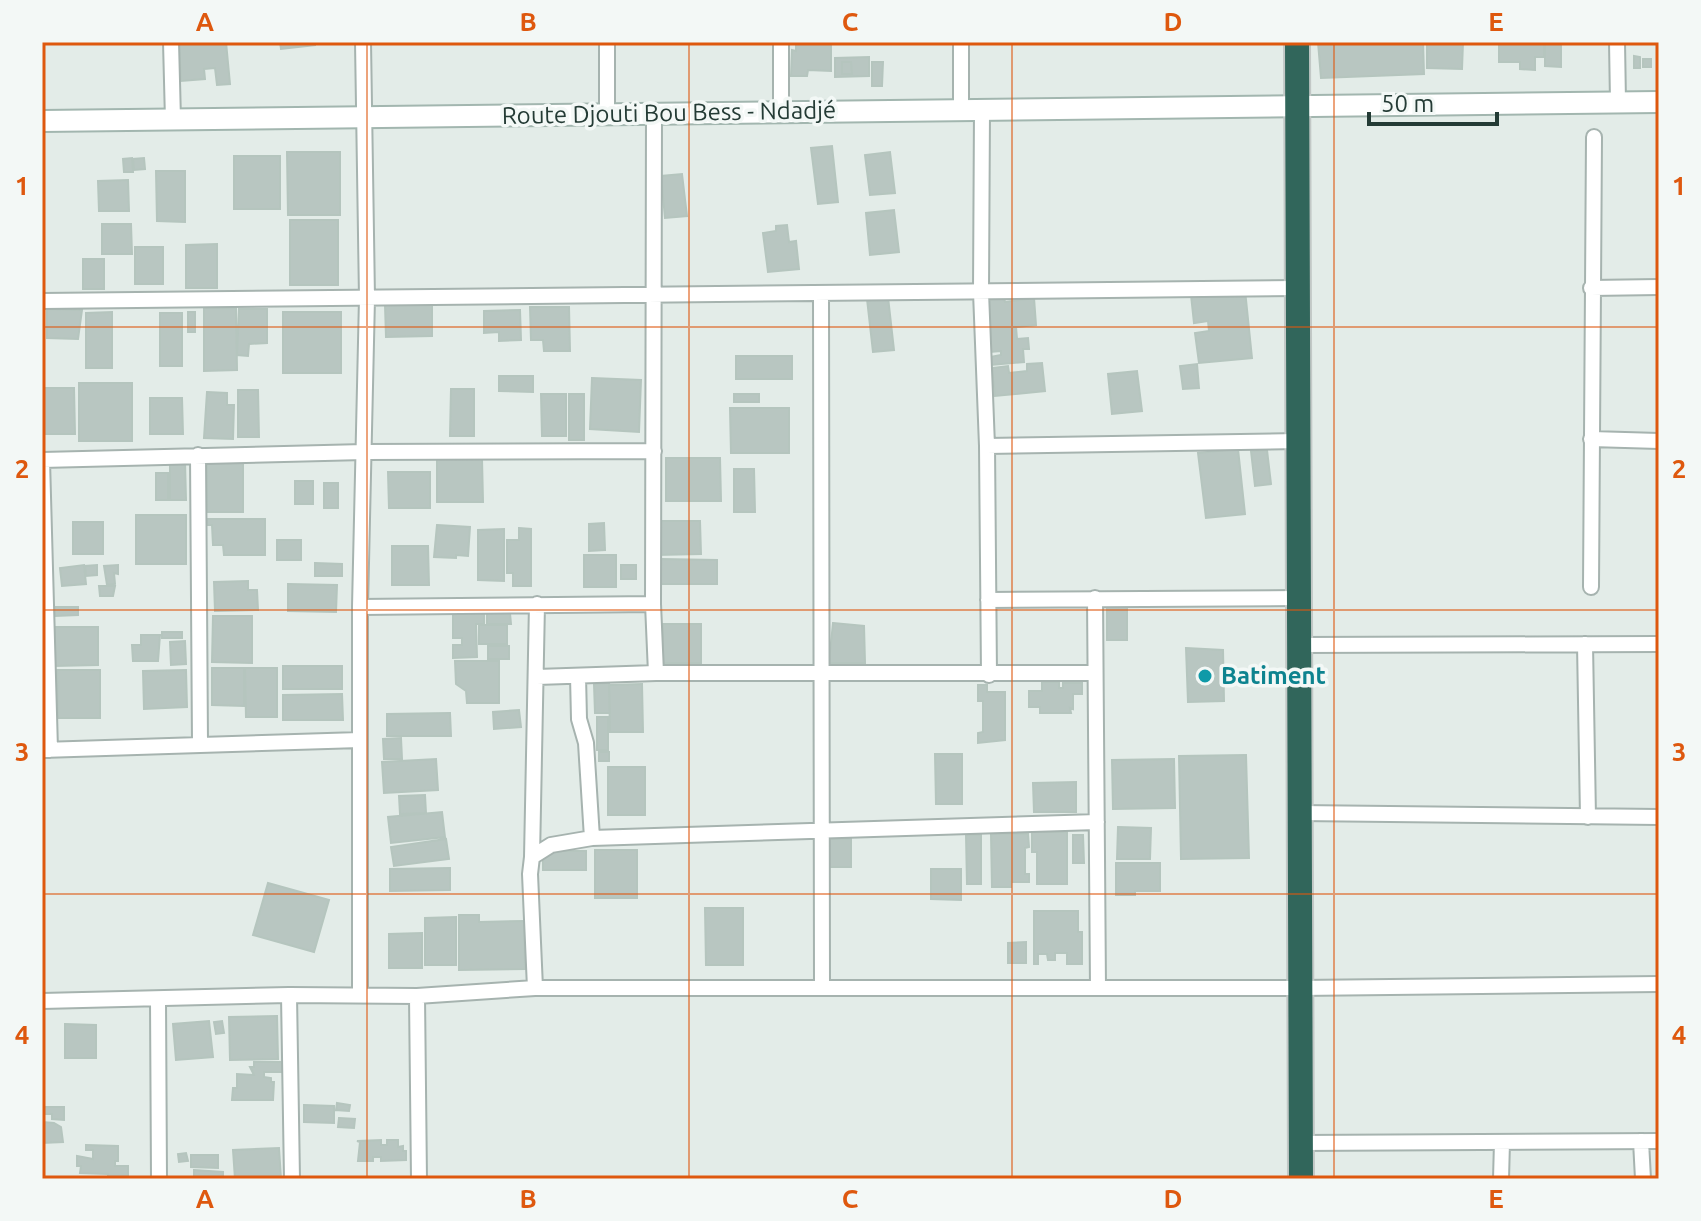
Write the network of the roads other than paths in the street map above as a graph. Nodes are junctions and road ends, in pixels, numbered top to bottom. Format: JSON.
{"nodes":[{"id":1,"x":171,"y":42,"type":"edge"},
{"id":2,"x":363,"y":42,"type":"edge"},
{"id":3,"x":607,"y":42,"type":"edge"},
{"id":4,"x":781,"y":42,"type":"edge"},
{"id":5,"x":961,"y":42,"type":"edge"},
{"id":6,"x":1297,"y":42,"type":"edge"},
{"id":7,"x":1617,"y":42,"type":"edge"},
{"id":8,"x":1618,"y":102,"type":"junction"},
{"id":9,"x":1659,"y":102,"type":"edge"},
{"id":10,"x":1297,"y":105,"type":"junction"},
{"id":11,"x":961,"y":110,"type":"junction"},
{"id":12,"x":982,"y":110,"type":"junction"},
{"id":13,"x":781,"y":112,"type":"junction"},
{"id":14,"x":654,"y":113,"type":"junction"},
{"id":15,"x":607,"y":114,"type":"junction"},
{"id":16,"x":364,"y":117,"type":"junction"},
{"id":17,"x":173,"y":120,"type":"junction"},
{"id":18,"x":42,"y":121,"type":"edge"},
{"id":19,"x":1594,"y":137,"type":"dead end"},
{"id":20,"x":1659,"y":287,"type":"edge"},
{"id":21,"x":1297,"y":288,"type":"junction"},
{"id":22,"x":1591,"y":288,"type":"junction"},
{"id":23,"x":981,"y":292,"type":"junction"},
{"id":24,"x":821,"y":293,"type":"junction"},
{"id":25,"x":654,"y":295,"type":"junction"},
{"id":26,"x":367,"y":298,"type":"junction"},
{"id":27,"x":42,"y":301,"type":"edge"},
{"id":28,"x":1591,"y":439,"type":"junction"},
{"id":29,"x":1298,"y":441,"type":"junction"},
{"id":30,"x":1659,"y":441,"type":"edge"},
{"id":31,"x":987,"y":446,"type":"junction"},
{"id":32,"x":654,"y":451,"type":"junction"},
{"id":33,"x":364,"y":452,"type":"junction"},
{"id":34,"x":198,"y":455,"type":"junction"},
{"id":35,"x":42,"y":460,"type":"edge"},
{"id":36,"x":43,"y":581,"type":"edge"},
{"id":37,"x":1591,"y":587,"type":"dead end"},
{"id":38,"x":1095,"y":598,"type":"junction"},
{"id":39,"x":1300,"y":598,"type":"junction"},
{"id":40,"x":988,"y":600,"type":"junction"},
{"id":41,"x":537,"y":604,"type":"junction"},
{"id":42,"x":653,"y":604,"type":"junction"},
{"id":43,"x":360,"y":607,"type":"junction"},
{"id":44,"x":1585,"y":644,"type":"junction"},
{"id":45,"x":1659,"y":644,"type":"edge"},
{"id":46,"x":1300,"y":645,"type":"junction"},
{"id":47,"x":822,"y":672,"type":"junction"},
{"id":48,"x":656,"y":673,"type":"junction"},
{"id":49,"x":1094,"y":673,"type":"junction"},
{"id":50,"x":989,"y":675,"type":"junction"},
{"id":51,"x":578,"y":676,"type":"junction"},
{"id":52,"x":537,"y":677,"type":"junction"},
{"id":53,"x":360,"y":740,"type":"junction"},
{"id":54,"x":200,"y":743,"type":"junction"},
{"id":55,"x":46,"y":750,"type":"edge"},
{"id":56,"x":1299,"y":813,"type":"junction"},
{"id":57,"x":1588,"y":817,"type":"junction"},
{"id":58,"x":1659,"y":817,"type":"edge"},
{"id":59,"x":1097,"y":822,"type":"junction"},
{"id":60,"x":821,"y":832,"type":"junction"},
{"id":61,"x":592,"y":838,"type":"junction"},
{"id":62,"x":532,"y":857,"type":"junction"},
{"id":63,"x":1659,"y":984,"type":"edge"},
{"id":64,"x":822,"y":987,"type":"junction"},
{"id":65,"x":535,"y":988,"type":"junction"},
{"id":66,"x":1098,"y":988,"type":"junction"},
{"id":67,"x":1300,"y":988,"type":"junction"},
{"id":68,"x":289,"y":995,"type":"junction"},
{"id":69,"x":360,"y":995,"type":"junction"},
{"id":70,"x":417,"y":996,"type":"junction"},
{"id":71,"x":158,"y":1000,"type":"junction"},
{"id":72,"x":42,"y":1001,"type":"edge"},
{"id":73,"x":1641,"y":1141,"type":"junction"},
{"id":74,"x":1659,"y":1141,"type":"edge"},
{"id":75,"x":1502,"y":1142,"type":"junction"},
{"id":76,"x":1301,"y":1143,"type":"junction"},
{"id":77,"x":159,"y":1179,"type":"edge"},
{"id":78,"x":292,"y":1179,"type":"edge"},
{"id":79,"x":419,"y":1179,"type":"edge"},
{"id":80,"x":1301,"y":1179,"type":"edge"},
{"id":81,"x":1501,"y":1179,"type":"edge"},
{"id":82,"x":1643,"y":1179,"type":"edge"}],
"edges":[{"from":1,"to":17,"type":"street"},
{"from":2,"to":16,"type":"street"},
{"from":3,"to":15,"type":"street"},
{"from":4,"to":13,"type":"street"},
{"from":5,"to":11,"type":"street"},
{"from":6,"to":10,"type":"highway"},
{"from":7,"to":8,"type":"street"},
{"from":8,"to":9,"type":"main road","name":"Route Djouti Bou Bess - Ndadjé"},
{"from":8,"to":10,"type":"main road","name":"Route Djouti Bou Bess - Ndadjé"},
{"from":10,"to":12,"type":"main road","name":"Route Djouti Bou Bess - Ndadjé"},
{"from":10,"to":21,"type":"highway"},
{"from":11,"to":12,"type":"main road","name":"Route Djouti Bou Bess - Ndadjé"},
{"from":11,"to":13,"type":"main road","name":"Route Djouti Bou Bess - Ndadjé"},
{"from":12,"to":23,"type":"street"},
{"from":13,"to":14,"type":"main road","name":"Route Djouti Bou Bess - Ndadjé"},
{"from":14,"to":15,"type":"main road","name":"Route Djouti Bou Bess - Ndadjé"},
{"from":14,"to":25,"type":"street"},
{"from":15,"to":16,"type":"main road","name":"Route Djouti Bou Bess - Ndadjé"},
{"from":16,"to":17,"type":"main road","name":"Route Djouti Bou Bess - Ndadjé"},
{"from":16,"to":26,"type":"street"},
{"from":17,"to":18,"type":"main road","name":"Route Djouti Bou Bess - Ndadjé"},
{"from":19,"to":22,"type":"street"},
{"from":20,"to":22,"type":"street"},
{"from":21,"to":23,"type":"street"},
{"from":21,"to":29,"type":"highway"},
{"from":22,"to":28,"type":"street"},
{"from":23,"to":24,"type":"street"},
{"from":23,"to":31,"type":"street"},
{"from":24,"to":25,"type":"street"},
{"from":24,"to":47,"type":"street"},
{"from":25,"to":26,"type":"street"},
{"from":25,"to":32,"type":"street"},
{"from":26,"to":27,"type":"street"},
{"from":26,"to":33,"type":"street"},
{"from":28,"to":30,"type":"street"},
{"from":28,"to":37,"type":"street"},
{"from":29,"to":31,"type":"street"},
{"from":29,"to":39,"type":"highway"},
{"from":31,"to":40,"type":"street"},
{"from":32,"to":33,"type":"street"},
{"from":32,"to":42,"type":"street"},
{"from":33,"to":34,"type":"street"},
{"from":33,"to":43,"type":"street"},
{"from":34,"to":35,"type":"street"},
{"from":34,"to":54,"type":"street"},
{"from":35,"to":36,"type":"street"},
{"from":36,"to":55,"type":"street"},
{"from":38,"to":39,"type":"street"},
{"from":38,"to":40,"type":"street"},
{"from":38,"to":49,"type":"street"},
{"from":39,"to":46,"type":"highway"},
{"from":40,"to":50,"type":"street"},
{"from":41,"to":42,"type":"street"},
{"from":41,"to":43,"type":"street"},
{"from":41,"to":52,"type":"street"},
{"from":42,"to":48,"type":"street"},
{"from":43,"to":53,"type":"street"},
{"from":44,"to":45,"type":"street"},
{"from":44,"to":46,"type":"street"},
{"from":44,"to":57,"type":"street"},
{"from":46,"to":56,"type":"highway"},
{"from":47,"to":48,"type":"street"},
{"from":47,"to":50,"type":"street"},
{"from":47,"to":60,"type":"street"},
{"from":48,"to":51,"type":"street"},
{"from":49,"to":50,"type":"street"},
{"from":49,"to":59,"type":"street"},
{"from":51,"to":52,"type":"street"},
{"from":51,"to":61,"type":"street"},
{"from":52,"to":62,"type":"street"},
{"from":53,"to":54,"type":"street"},
{"from":53,"to":69,"type":"street"},
{"from":54,"to":55,"type":"street"},
{"from":56,"to":57,"type":"street"},
{"from":56,"to":67,"type":"highway"},
{"from":57,"to":58,"type":"street"},
{"from":59,"to":60,"type":"street"},
{"from":59,"to":66,"type":"street"},
{"from":60,"to":61,"type":"street"},
{"from":60,"to":64,"type":"street"},
{"from":61,"to":62,"type":"street"},
{"from":62,"to":65,"type":"street"},
{"from":63,"to":67,"type":"street"},
{"from":64,"to":65,"type":"street"},
{"from":64,"to":66,"type":"street"},
{"from":65,"to":70,"type":"street"},
{"from":66,"to":67,"type":"street"},
{"from":67,"to":76,"type":"highway"},
{"from":68,"to":69,"type":"street"},
{"from":68,"to":71,"type":"street"},
{"from":68,"to":78,"type":"street"},
{"from":69,"to":70,"type":"street"},
{"from":70,"to":79,"type":"street"},
{"from":71,"to":72,"type":"street"},
{"from":71,"to":77,"type":"street"},
{"from":73,"to":74,"type":"street"},
{"from":73,"to":75,"type":"street"},
{"from":73,"to":82,"type":"street"},
{"from":75,"to":76,"type":"street"},
{"from":75,"to":81,"type":"street"},
{"from":76,"to":80,"type":"highway"}]}
